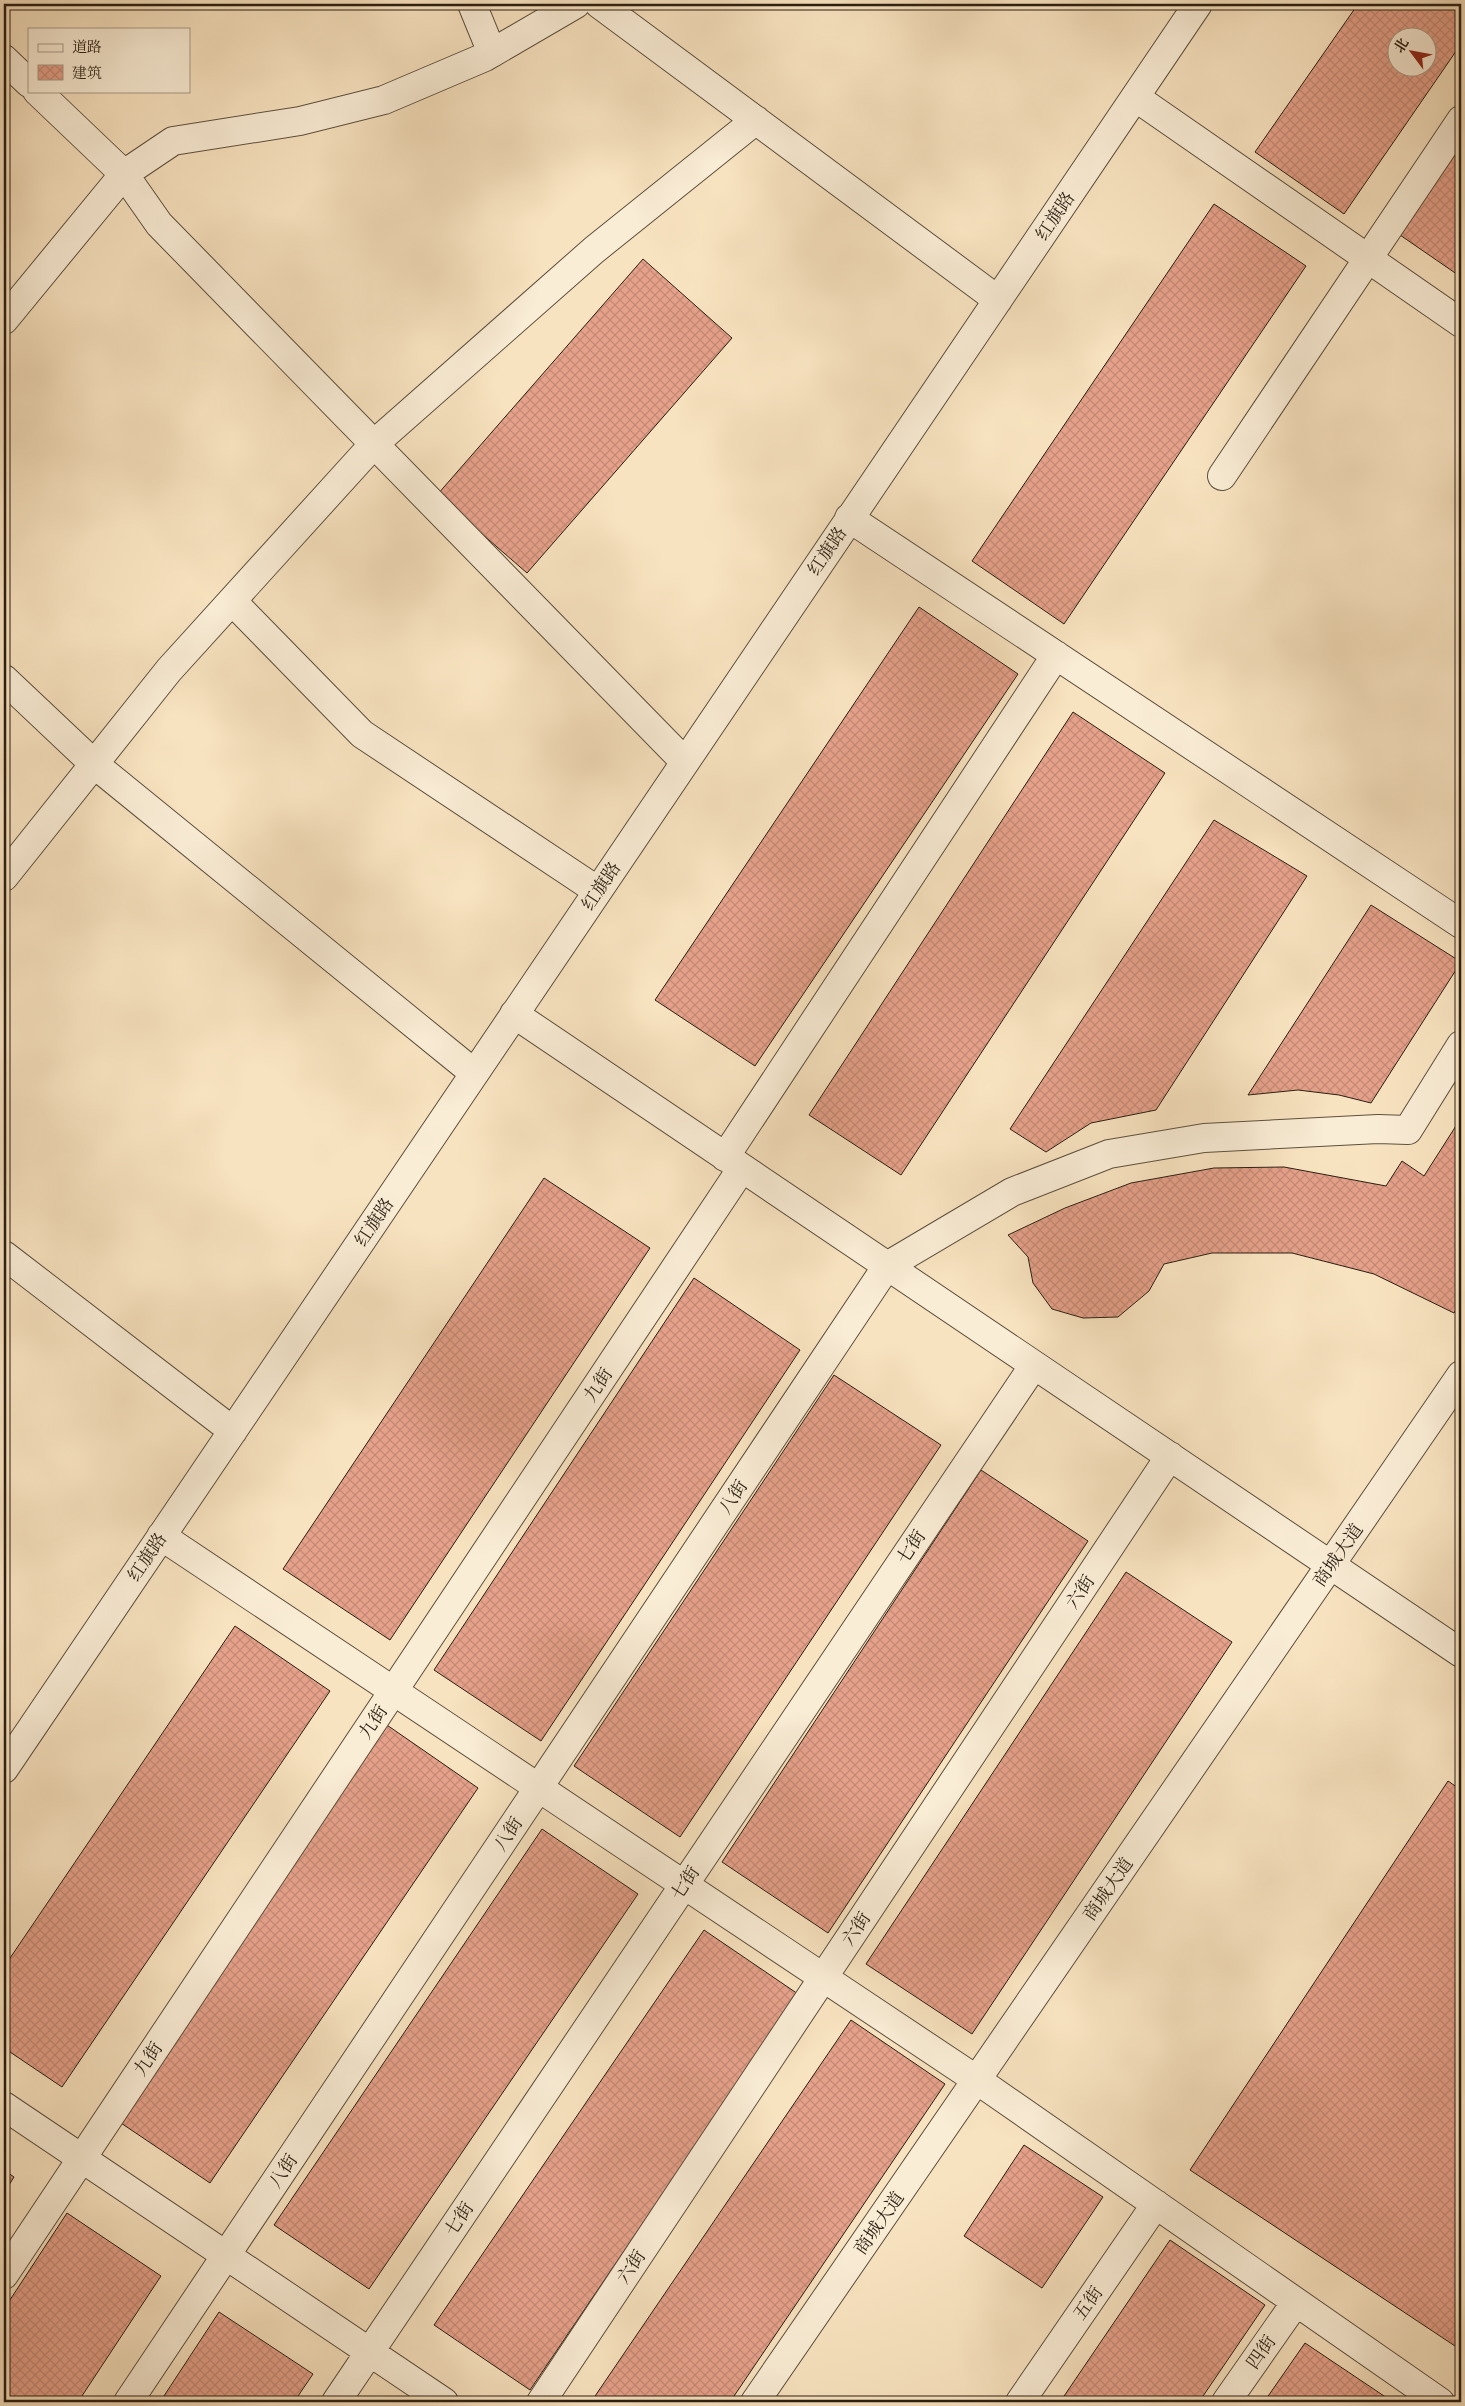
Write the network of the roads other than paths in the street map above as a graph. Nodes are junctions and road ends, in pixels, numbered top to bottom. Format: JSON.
{"nodes":[{"id":1,"x":472,"y":4,"type":"edge"},
{"id":2,"x":576,"y":4,"type":"edge"},
{"id":3,"x":599,"y":4,"type":"edge"},
{"id":4,"x":1198,"y":4,"type":"edge"},
{"id":5,"x":492,"y":53,"type":"junction"},
{"id":6,"x":4,"y":59,"type":"edge"},
{"id":7,"x":28,"y":82,"type":"edge"},
{"id":8,"x":38,"y":92,"type":"edge"},
{"id":9,"x":1135,"y":97,"type":"junction"},
{"id":10,"x":756,"y":120,"type":"junction"},
{"id":11,"x":1461,"y":120,"type":"edge"},
{"id":12,"x":124,"y":174,"type":"junction"},
{"id":13,"x":1368,"y":258,"type":"junction"},
{"id":14,"x":998,"y":300,"type":"junction"},
{"id":15,"x":4,"y":320,"type":"edge"},
{"id":16,"x":1461,"y":323,"type":"edge"},
{"id":17,"x":374,"y":444,"type":"junction"},
{"id":18,"x":1222,"y":476,"type":"dead end"},
{"id":19,"x":850,"y":518,"type":"junction"},
{"id":20,"x":232,"y":601,"type":"junction"},
{"id":21,"x":1056,"y":656,"type":"junction"},
{"id":22,"x":4,"y":679,"type":"edge"},
{"id":23,"x":685,"y":762,"type":"junction"},
{"id":24,"x":94,"y":764,"type":"junction"},
{"id":25,"x":4,"y":877,"type":"edge"},
{"id":26,"x":598,"y":891,"type":"junction"},
{"id":27,"x":1461,"y":924,"type":"edge"},
{"id":28,"x":514,"y":1014,"type":"junction"},
{"id":29,"x":1461,"y":1045,"type":"edge"},
{"id":30,"x":474,"y":1073,"type":"junction"},
{"id":31,"x":734,"y":1162,"type":"junction"},
{"id":32,"x":4,"y":1255,"type":"edge"},
{"id":33,"x":887,"y":1266,"type":"junction"},
{"id":34,"x":1034,"y":1365,"type":"junction"},
{"id":35,"x":1461,"y":1376,"type":"edge"},
{"id":36,"x":232,"y":1431,"type":"junction"},
{"id":37,"x":1170,"y":1456,"type":"junction"},
{"id":38,"x":161,"y":1536,"type":"junction"},
{"id":39,"x":1331,"y":1565,"type":"junction"},
{"id":40,"x":1461,"y":1653,"type":"edge"},
{"id":41,"x":393,"y":1691,"type":"junction"},
{"id":42,"x":4,"y":1769,"type":"edge"},
{"id":43,"x":539,"y":1788,"type":"junction"},
{"id":44,"x":684,"y":1885,"type":"junction"},
{"id":45,"x":824,"y":1978,"type":"junction"},
{"id":46,"x":977,"y":2080,"type":"junction"},
{"id":47,"x":4,"y":2106,"type":"edge"},
{"id":48,"x":82,"y":2159,"type":"junction"},
{"id":49,"x":1156,"y":2204,"type":"junction"},
{"id":50,"x":226,"y":2256,"type":"junction"},
{"id":51,"x":4,"y":2275,"type":"edge"},
{"id":52,"x":1296,"y":2302,"type":"junction"},
{"id":53,"x":369,"y":2352,"type":"junction"},
{"id":54,"x":1436,"y":2401,"type":"edge"},
{"id":55,"x":128,"y":2402,"type":"edge"},
{"id":56,"x":336,"y":2402,"type":"edge"},
{"id":57,"x":444,"y":2402,"type":"edge"},
{"id":58,"x":541,"y":2402,"type":"edge"},
{"id":59,"x":755,"y":2402,"type":"edge"},
{"id":60,"x":1020,"y":2402,"type":"edge"},
{"id":61,"x":1226,"y":2402,"type":"edge"}],
"edges":[{"from":1,"to":5,"type":"street"},
{"from":2,"to":5,"type":"street"},
{"from":3,"to":10,"type":"street"},
{"from":4,"to":9,"type":"street","name":"红旗路"},
{"from":5,"to":12,"type":"street"},
{"from":6,"to":7,"type":"street"},
{"from":8,"to":12,"type":"street"},
{"from":9,"to":13,"type":"street"},
{"from":9,"to":14,"type":"street","name":"红旗路"},
{"from":10,"to":14,"type":"street"},
{"from":10,"to":17,"type":"street"},
{"from":11,"to":13,"type":"street"},
{"from":12,"to":15,"type":"street"},
{"from":12,"to":17,"type":"street"},
{"from":13,"to":16,"type":"street"},
{"from":13,"to":18,"type":"street"},
{"from":14,"to":19,"type":"street","name":"红旗路"},
{"from":17,"to":20,"type":"street"},
{"from":17,"to":23,"type":"street"},
{"from":19,"to":21,"type":"street"},
{"from":19,"to":23,"type":"street","name":"红旗路"},
{"from":20,"to":24,"type":"street"},
{"from":20,"to":26,"type":"street"},
{"from":21,"to":27,"type":"street"},
{"from":21,"to":31,"type":"street","name":"九街"},
{"from":22,"to":24,"type":"street"},
{"from":23,"to":26,"type":"street","name":"红旗路"},
{"from":24,"to":25,"type":"street"},
{"from":24,"to":30,"type":"street"},
{"from":26,"to":28,"type":"street","name":"红旗路"},
{"from":28,"to":30,"type":"street","name":"红旗路"},
{"from":28,"to":31,"type":"street"},
{"from":29,"to":33,"type":"street"},
{"from":30,"to":36,"type":"street","name":"红旗路"},
{"from":31,"to":33,"type":"street"},
{"from":31,"to":41,"type":"street","name":"九街"},
{"from":32,"to":36,"type":"street"},
{"from":33,"to":34,"type":"street"},
{"from":33,"to":43,"type":"street","name":"八街"},
{"from":34,"to":37,"type":"street"},
{"from":34,"to":44,"type":"street","name":"七街"},
{"from":35,"to":39,"type":"street","name":"商城大道"},
{"from":36,"to":38,"type":"street","name":"红旗路"},
{"from":37,"to":39,"type":"street"},
{"from":37,"to":45,"type":"street","name":"六街"},
{"from":38,"to":41,"type":"street"},
{"from":38,"to":42,"type":"street","name":"红旗路"},
{"from":39,"to":40,"type":"street"},
{"from":39,"to":46,"type":"street","name":"商城大道"},
{"from":41,"to":43,"type":"street"},
{"from":41,"to":48,"type":"street","name":"九街"},
{"from":43,"to":44,"type":"street"},
{"from":43,"to":50,"type":"street","name":"八街"},
{"from":44,"to":45,"type":"street"},
{"from":44,"to":53,"type":"street","name":"七街"},
{"from":45,"to":46,"type":"street"},
{"from":45,"to":58,"type":"street","name":"六街"},
{"from":46,"to":49,"type":"street"},
{"from":46,"to":59,"type":"street","name":"商城大道"},
{"from":47,"to":48,"type":"street"},
{"from":48,"to":50,"type":"street"},
{"from":48,"to":51,"type":"street","name":"九街"},
{"from":49,"to":52,"type":"street"},
{"from":49,"to":60,"type":"street","name":"五街"},
{"from":50,"to":53,"type":"street"},
{"from":50,"to":55,"type":"street","name":"八街"},
{"from":52,"to":54,"type":"street"},
{"from":52,"to":61,"type":"street","name":"四街"},
{"from":53,"to":56,"type":"street","name":"七街"},
{"from":53,"to":57,"type":"street"}]}
